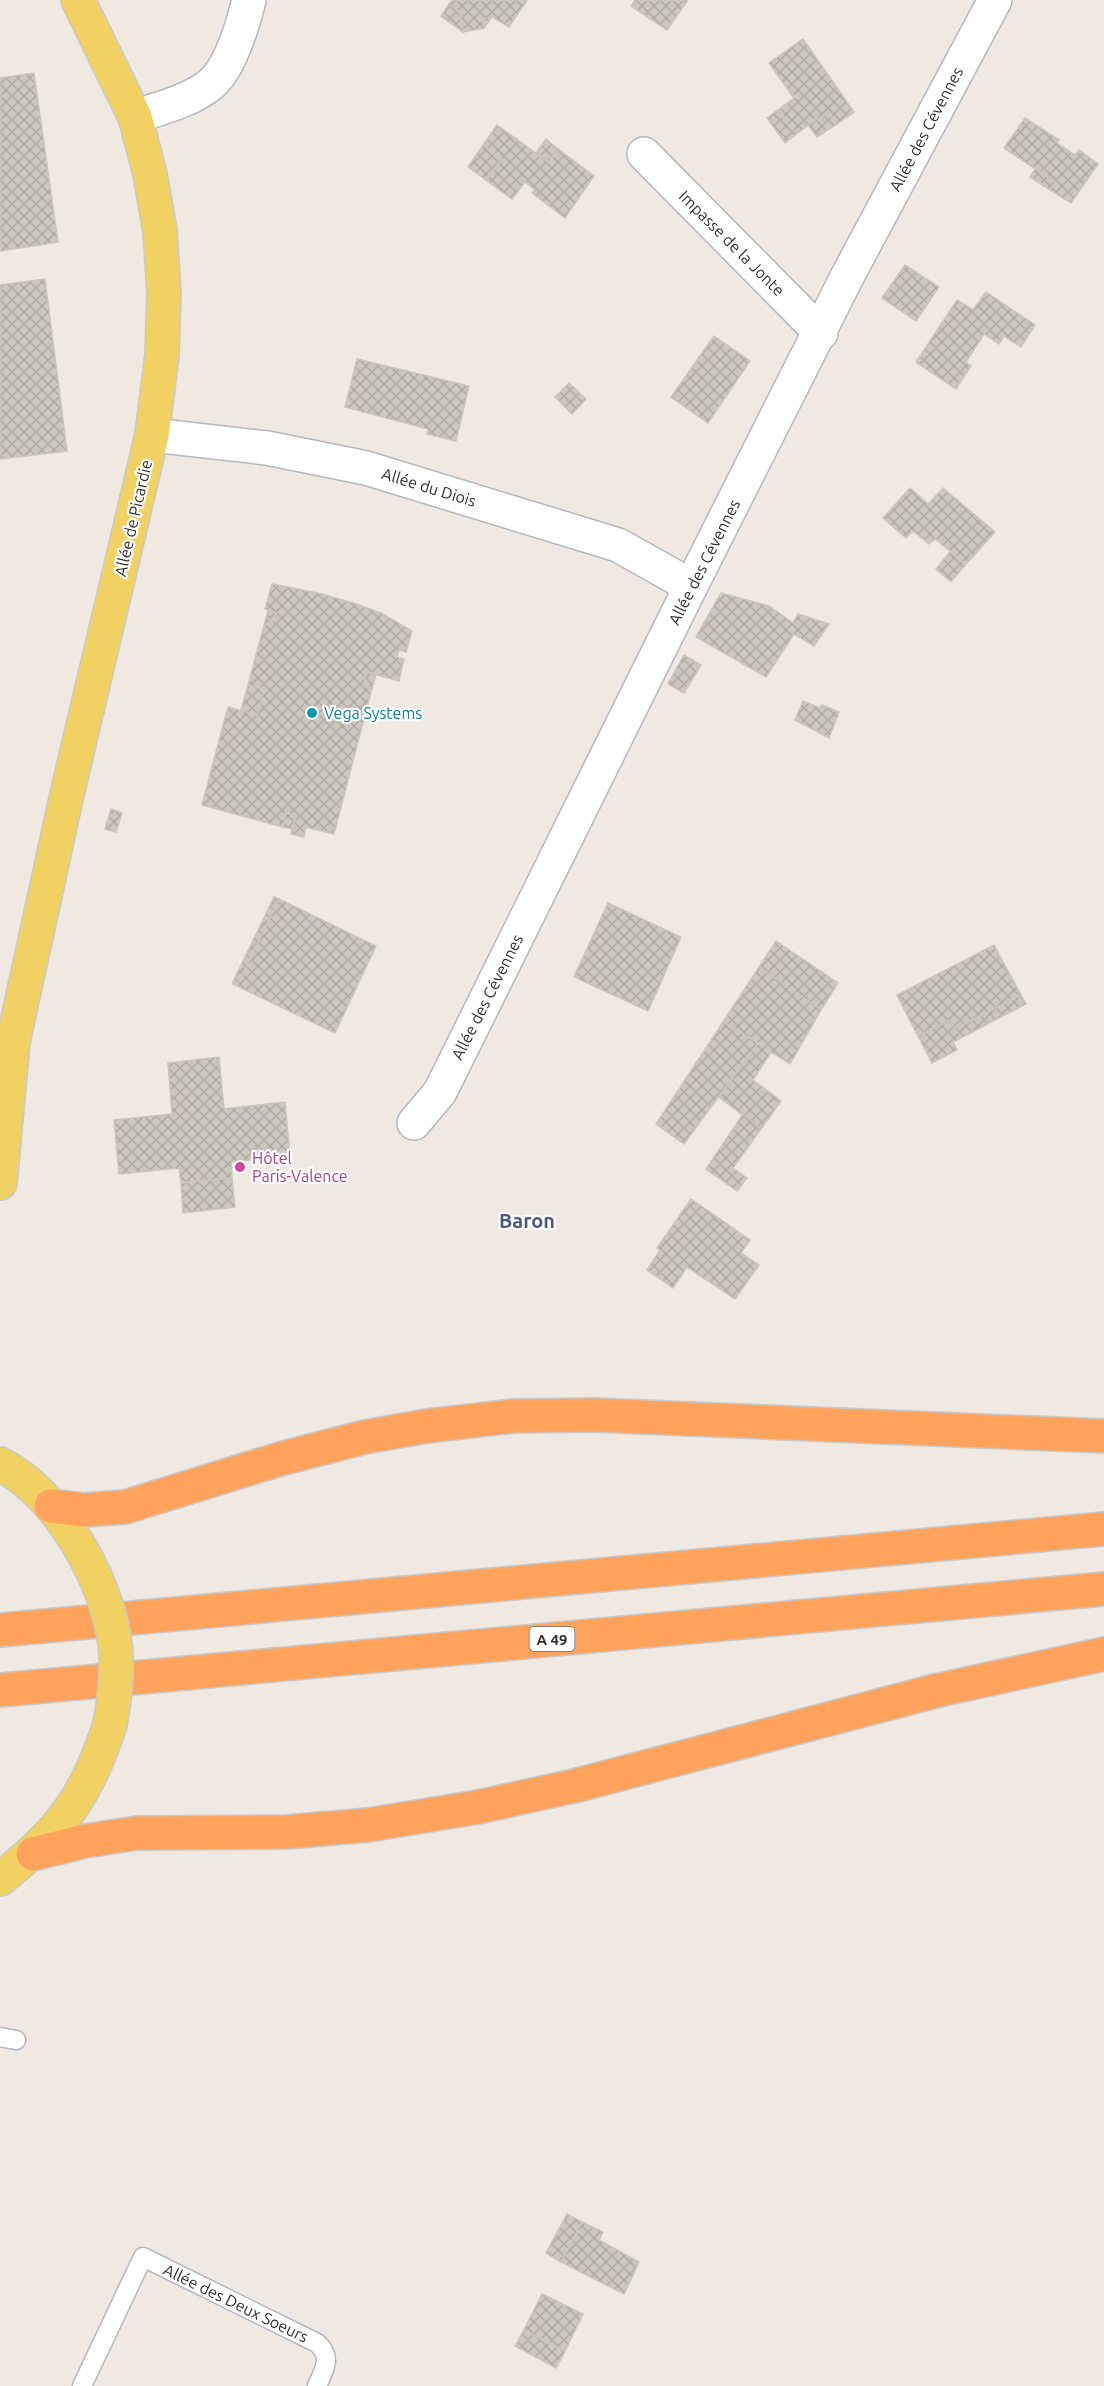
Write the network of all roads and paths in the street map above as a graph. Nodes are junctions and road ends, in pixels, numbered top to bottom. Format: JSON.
{"nodes":[{"id":1,"x":78,"y":0,"type":"edge"},
{"id":2,"x":249,"y":0,"type":"edge"},
{"id":3,"x":995,"y":0,"type":"edge"},
{"id":4,"x":135,"y":117,"type":"junction"},
{"id":5,"x":644,"y":154,"type":"dead end"},
{"id":6,"x":821,"y":333,"type":"junction"},
{"id":7,"x":152,"y":435,"type":"junction"},
{"id":8,"x":691,"y":586,"type":"junction"},
{"id":9,"x":13,"y":1042,"type":"junction"},
{"id":10,"x":0,"y":1076,"type":"edge"},
{"id":11,"x":414,"y":1123,"type":"dead end"},
{"id":12,"x":0,"y":1183,"type":"edge"},
{"id":13,"x":1104,"y":1436,"type":"edge"},
{"id":14,"x":2,"y":1461,"type":"edge"},
{"id":15,"x":51,"y":1506,"type":"junction"},
{"id":16,"x":1104,"y":1529,"type":"edge"},
{"id":17,"x":1104,"y":1589,"type":"edge"},
{"id":18,"x":0,"y":1630,"type":"edge"},
{"id":19,"x":1104,"y":1654,"type":"edge"},
{"id":20,"x":0,"y":1690,"type":"edge"},
{"id":21,"x":33,"y":1854,"type":"junction"},
{"id":22,"x":0,"y":1879,"type":"edge"},
{"id":23,"x":82,"y":2386,"type":"edge"},
{"id":24,"x":317,"y":2386,"type":"edge"}],
"edges":[{"from":1,"to":4,"type":"main road","name":"Allée de Picardie"},
{"from":2,"to":4,"type":"street"},
{"from":3,"to":6,"type":"street","name":"Allée des Cévennes"},
{"from":4,"to":7,"type":"main road","name":"Allée de Picardie"},
{"from":5,"to":6,"type":"street","name":"Impasse de la Jonte"},
{"from":6,"to":8,"type":"street","name":"Allée des Cévennes"},
{"from":7,"to":8,"type":"street","name":"Allée du Diois"},
{"from":7,"to":9,"type":"main road","name":"Allée de Picardie"},
{"from":8,"to":11,"type":"street","name":"Allée des Cévennes"},
{"from":9,"to":10,"type":"main road","name":"Allée de Picardie"},
{"from":9,"to":12,"type":"main road","name":"Allée de Picardie"},
{"from":13,"to":15,"type":"highway"},
{"from":14,"to":15,"type":"main road"},
{"from":15,"to":21,"type":"main road","bridge":true},
{"from":16,"to":18,"type":"highway"},
{"from":17,"to":20,"type":"highway","number":"A 49"},
{"from":19,"to":21,"type":"highway"},
{"from":21,"to":22,"type":"main road"},
{"from":23,"to":24,"type":"lane","name":"Allée des Deux Soeurs"}]}
